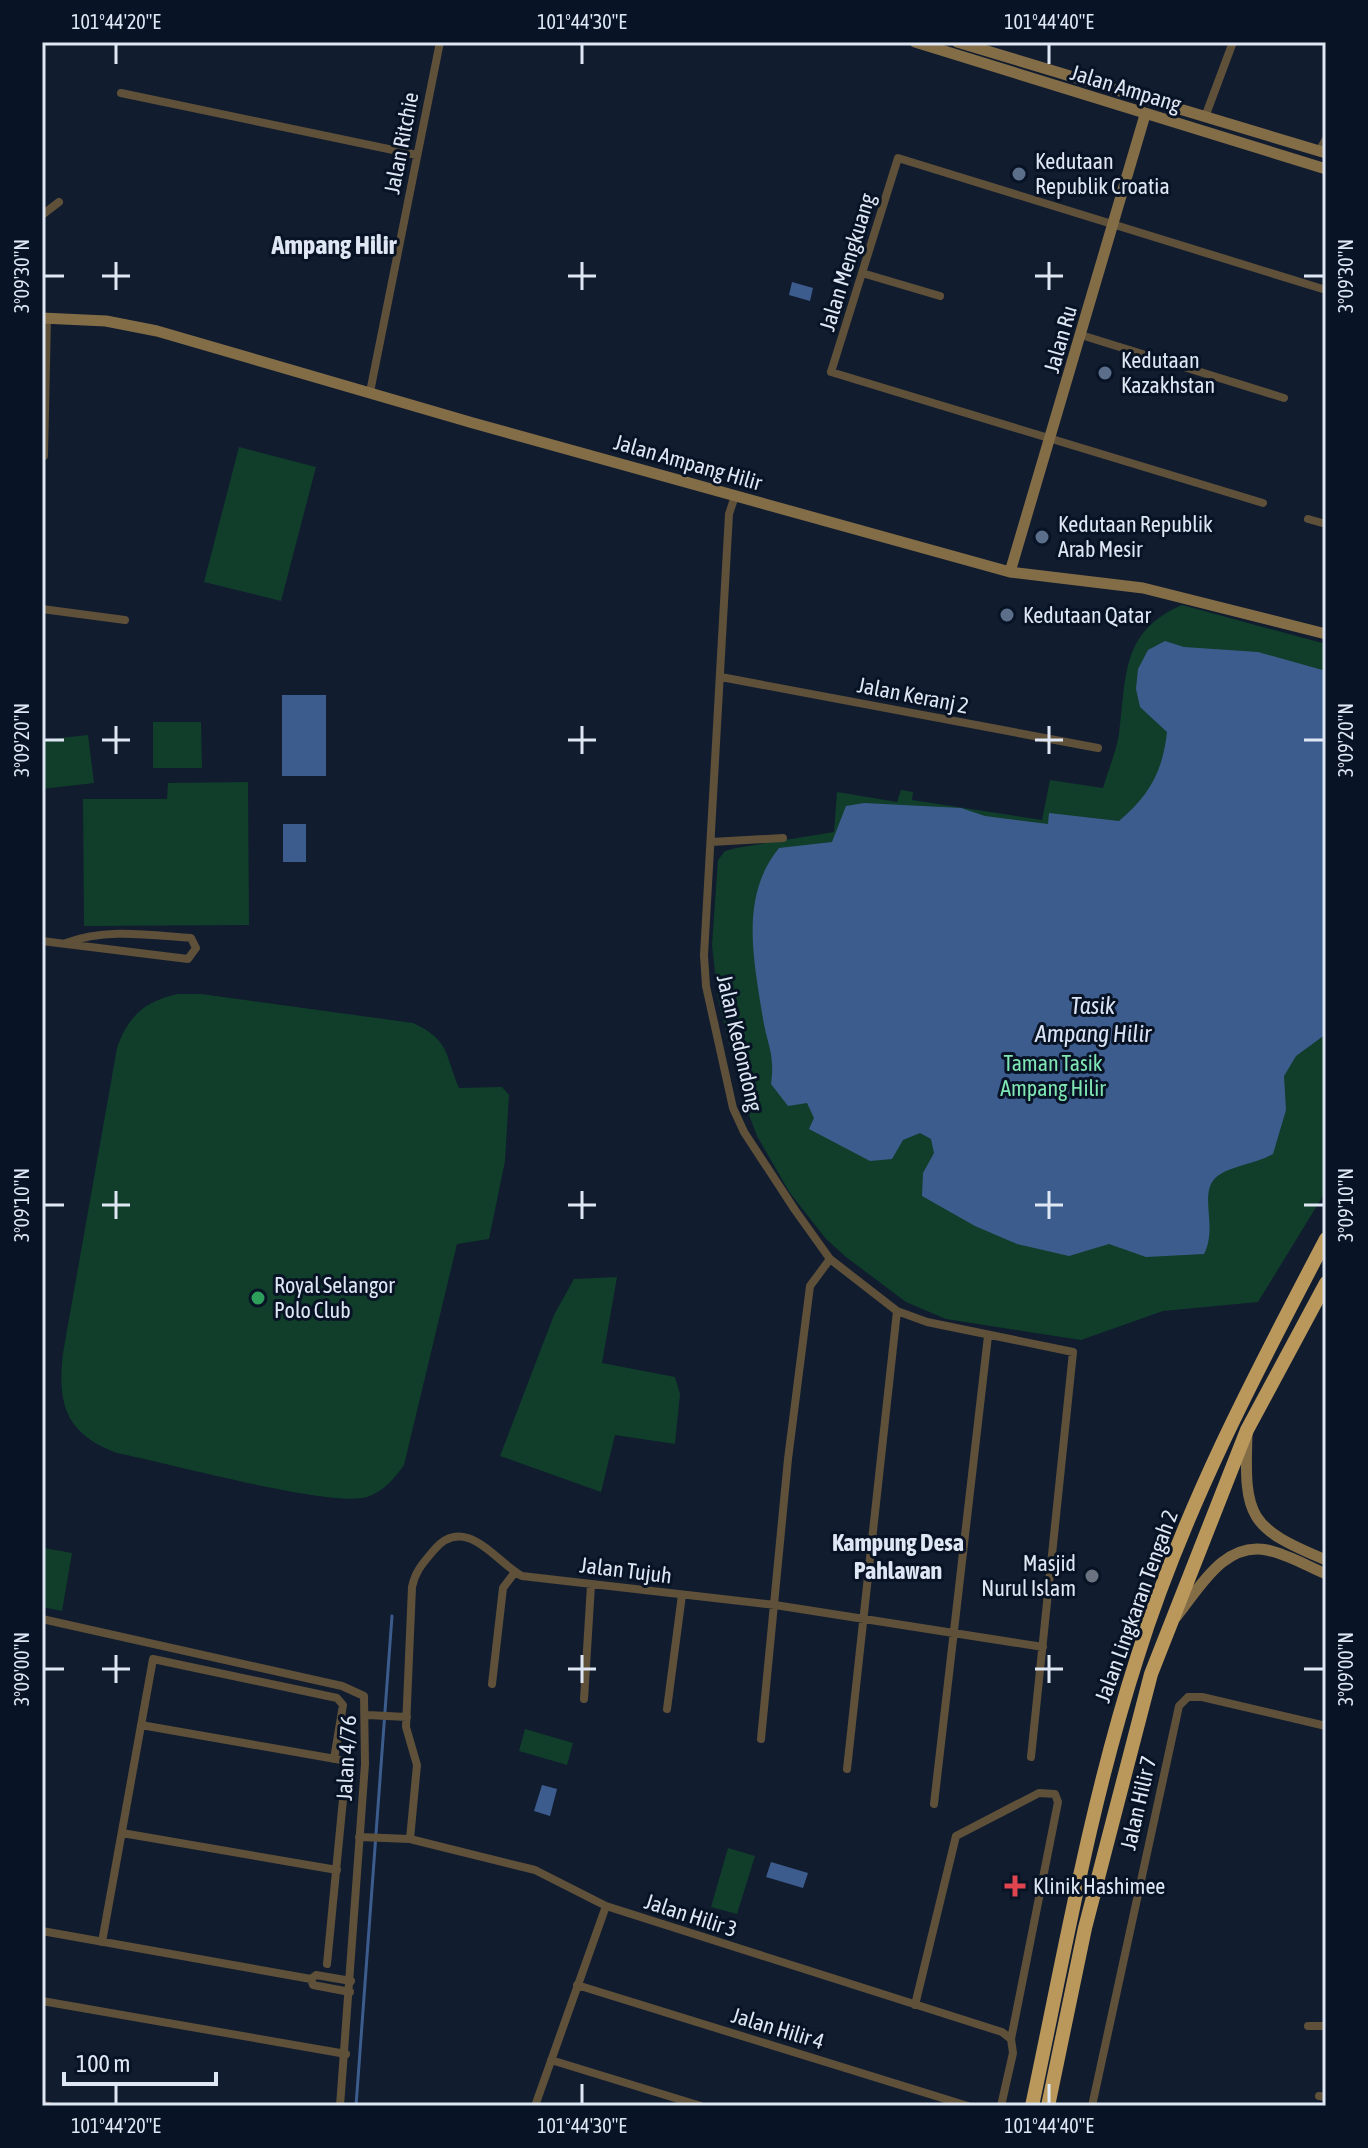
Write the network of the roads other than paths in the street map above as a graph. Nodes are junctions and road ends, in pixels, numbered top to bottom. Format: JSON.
{"nodes":[{"id":1,"x":440,"y":42,"type":"edge"},
{"id":2,"x":915,"y":42,"type":"edge"},
{"id":3,"x":957,"y":42,"type":"edge"},
{"id":4,"x":1233,"y":42,"type":"edge"},
{"id":5,"x":121,"y":93,"type":"dead end"},
{"id":6,"x":1145,"y":115,"type":"junction"},
{"id":7,"x":1205,"y":117,"type":"junction"},
{"id":8,"x":1326,"y":139,"type":"edge"},
{"id":9,"x":1323,"y":152,"type":"edge"},
{"id":10,"x":417,"y":155,"type":"junction"},
{"id":11,"x":1326,"y":169,"type":"edge"},
{"id":12,"x":59,"y":202,"type":"dead end"},
{"id":13,"x":42,"y":215,"type":"edge"},
{"id":14,"x":1114,"y":225,"type":"junction"},
{"id":15,"x":862,"y":273,"type":"junction"},
{"id":16,"x":1326,"y":290,"type":"edge"},
{"id":17,"x":940,"y":296,"type":"dead end"},
{"id":18,"x":44,"y":318,"type":"edge"},
{"id":19,"x":1081,"y":335,"type":"junction"},
{"id":20,"x":370,"y":392,"type":"junction"},
{"id":21,"x":1284,"y":398,"type":"dead end"},
{"id":22,"x":1051,"y":441,"type":"junction"},
{"id":23,"x":44,"y":456,"type":"dead end"},
{"id":24,"x":735,"y":496,"type":"junction"},
{"id":25,"x":1263,"y":503,"type":"dead end"},
{"id":26,"x":1308,"y":519,"type":"dead end"},
{"id":27,"x":1326,"y":524,"type":"edge"},
{"id":28,"x":1010,"y":572,"type":"junction"},
{"id":29,"x":42,"y":609,"type":"edge"},
{"id":30,"x":125,"y":620,"type":"dead end"},
{"id":31,"x":1326,"y":634,"type":"edge"},
{"id":32,"x":721,"y":677,"type":"junction"},
{"id":33,"x":1098,"y":748,"type":"dead end"},
{"id":34,"x":783,"y":838,"type":"dead end"},
{"id":35,"x":711,"y":842,"type":"junction"},
{"id":36,"x":42,"y":941,"type":"edge"},
{"id":37,"x":66,"y":943,"type":"junction"},
{"id":38,"x":1326,"y":1239,"type":"edge"},
{"id":39,"x":830,"y":1259,"type":"junction"},
{"id":40,"x":1326,"y":1283,"type":"edge"},
{"id":41,"x":897,"y":1311,"type":"junction"},
{"id":42,"x":988,"y":1336,"type":"junction"},
{"id":43,"x":1247,"y":1430,"type":"junction"},
{"id":44,"x":1326,"y":1560,"type":"edge"},
{"id":45,"x":515,"y":1572,"type":"junction"},
{"id":46,"x":1326,"y":1574,"type":"edge"},
{"id":47,"x":591,"y":1585,"type":"junction"},
{"id":48,"x":682,"y":1595,"type":"junction"},
{"id":49,"x":775,"y":1605,"type":"junction"},
{"id":50,"x":42,"y":1619,"type":"edge"},
{"id":51,"x":865,"y":1619,"type":"junction"},
{"id":52,"x":1168,"y":1628,"type":"junction"},
{"id":53,"x":953,"y":1634,"type":"junction"},
{"id":54,"x":1043,"y":1647,"type":"junction"},
{"id":55,"x":492,"y":1684,"type":"dead end"},
{"id":56,"x":584,"y":1699,"type":"dead end"},
{"id":57,"x":667,"y":1709,"type":"dead end"},
{"id":58,"x":367,"y":1715,"type":"junction"},
{"id":59,"x":407,"y":1717,"type":"junction"},
{"id":60,"x":141,"y":1725,"type":"junction"},
{"id":61,"x":1326,"y":1726,"type":"edge"},
{"id":62,"x":761,"y":1739,"type":"dead end"},
{"id":63,"x":1031,"y":1757,"type":"dead end"},
{"id":64,"x":334,"y":1759,"type":"junction"},
{"id":65,"x":347,"y":1761,"type":"dead end"},
{"id":66,"x":847,"y":1769,"type":"dead end"},
{"id":67,"x":344,"y":1789,"type":"dead end"},
{"id":68,"x":934,"y":1804,"type":"dead end"},
{"id":69,"x":122,"y":1833,"type":"junction"},
{"id":70,"x":359,"y":1837,"type":"junction"},
{"id":71,"x":410,"y":1839,"type":"junction"},
{"id":72,"x":337,"y":1870,"type":"junction"},
{"id":73,"x":606,"y":1906,"type":"junction"},
{"id":74,"x":42,"y":1931,"type":"edge"},
{"id":75,"x":102,"y":1942,"type":"junction"},
{"id":76,"x":327,"y":1964,"type":"dead end"},
{"id":77,"x":311,"y":1979,"type":"junction"},
{"id":78,"x":351,"y":1981,"type":"junction"},
{"id":79,"x":577,"y":1985,"type":"junction"},
{"id":80,"x":350,"y":1992,"type":"junction"},
{"id":81,"x":42,"y":2001,"type":"edge"},
{"id":82,"x":915,"y":2005,"type":"junction"},
{"id":83,"x":1060,"y":2012,"type":"junction"},
{"id":84,"x":1308,"y":2026,"type":"dead end"},
{"id":85,"x":1326,"y":2026,"type":"edge"},
{"id":86,"x":1011,"y":2039,"type":"junction"},
{"id":87,"x":346,"y":2054,"type":"junction"},
{"id":88,"x":551,"y":2060,"type":"junction"},
{"id":89,"x":42,"y":2105,"type":"edge"},
{"id":90,"x":49,"y":2106,"type":"edge"},
{"id":91,"x":340,"y":2106,"type":"edge"},
{"id":92,"x":535,"y":2106,"type":"edge"},
{"id":93,"x":701,"y":2106,"type":"edge"},
{"id":94,"x":968,"y":2106,"type":"edge"},
{"id":95,"x":1001,"y":2106,"type":"edge"},
{"id":96,"x":1032,"y":2106,"type":"edge"},
{"id":97,"x":1048,"y":2106,"type":"edge"},
{"id":98,"x":1092,"y":2106,"type":"edge"}],
"edges":[{"from":1,"to":10,"type":"street","name":"Jalan Ritchie"},
{"from":2,"to":6,"type":"street","name":"Jalan Ampang"},
{"from":3,"to":7,"type":"street","name":"Jalan Ampang"},
{"from":4,"to":7,"type":"street"},
{"from":5,"to":10,"type":"street"},
{"from":6,"to":11,"type":"street","name":"Jalan Ampang"},
{"from":6,"to":14,"type":"street","name":"Jalan Ru"},
{"from":7,"to":9,"type":"street","name":"Jalan Ampang"},
{"from":8,"to":9,"type":"street"},
{"from":10,"to":20,"type":"street","name":"Jalan Ritchie"},
{"from":12,"to":13,"type":"street"},
{"from":14,"to":15,"type":"street","name":"Jalan Mengkuang"},
{"from":14,"to":16,"type":"street"},
{"from":14,"to":19,"type":"street","name":"Jalan Ru"},
{"from":15,"to":17,"type":"street"},
{"from":15,"to":22,"type":"street","name":"Jalan Mengkuang"},
{"from":18,"to":20,"type":"street","name":"Jalan Ampang Hilir"},
{"from":18,"to":23,"type":"street"},
{"from":19,"to":21,"type":"street"},
{"from":19,"to":22,"type":"street","name":"Jalan Ru"},
{"from":20,"to":24,"type":"street","name":"Jalan Ampang Hilir"},
{"from":22,"to":25,"type":"street"},
{"from":22,"to":28,"type":"street","name":"Jalan Ru"},
{"from":24,"to":28,"type":"street","name":"Jalan Ampang Hilir"},
{"from":24,"to":32,"type":"street","name":"Jalan Kedondong"},
{"from":26,"to":27,"type":"street"},
{"from":28,"to":31,"type":"street","name":"Jalan Ampang Hilir"},
{"from":29,"to":30,"type":"street"},
{"from":32,"to":33,"type":"street","name":"Jalan Keranj 2"},
{"from":32,"to":35,"type":"street","name":"Jalan Kedondong"},
{"from":34,"to":35,"type":"street"},
{"from":35,"to":39,"type":"street","name":"Jalan Kedondong"},
{"from":36,"to":37,"type":"street"},
{"from":37,"to":37,"type":"street"},
{"from":38,"to":83,"type":"highway","name":"Jalan Lingkaran Tengah 2"},
{"from":39,"to":41,"type":"street","name":"Jalan Kedondong"},
{"from":39,"to":49,"type":"street"},
{"from":40,"to":43,"type":"highway","name":"Jalan Lingkaran Tengah 2"},
{"from":41,"to":42,"type":"street","name":"Jalan Kedondong"},
{"from":41,"to":51,"type":"street"},
{"from":42,"to":53,"type":"street"},
{"from":42,"to":54,"type":"street","name":"Jalan Kedondong"},
{"from":43,"to":44,"type":"street"},
{"from":43,"to":52,"type":"highway","name":"Jalan Lingkaran Tengah 2"},
{"from":45,"to":47,"type":"street","name":"Jalan Tujuh"},
{"from":45,"to":55,"type":"street"},
{"from":45,"to":59,"type":"street"},
{"from":46,"to":52,"type":"street"},
{"from":47,"to":48,"type":"street","name":"Jalan Tujuh"},
{"from":47,"to":56,"type":"street"},
{"from":48,"to":49,"type":"street","name":"Jalan Tujuh"},
{"from":48,"to":57,"type":"street"},
{"from":49,"to":51,"type":"street","name":"Jalan Tujuh"},
{"from":49,"to":62,"type":"street"},
{"from":50,"to":58,"type":"street","name":"Jalan 4/76"},
{"from":51,"to":53,"type":"street","name":"Jalan Tujuh"},
{"from":51,"to":66,"type":"street"},
{"from":52,"to":83,"type":"highway","name":"Jalan Lingkaran Tengah 2"},
{"from":53,"to":54,"type":"street","name":"Jalan Tujuh"},
{"from":53,"to":68,"type":"street"},
{"from":54,"to":63,"type":"street"},
{"from":58,"to":59,"type":"street"},
{"from":58,"to":70,"type":"street","name":"Jalan 4/76"},
{"from":59,"to":71,"type":"street"},
{"from":60,"to":64,"type":"street"},
{"from":60,"to":64,"type":"street"},
{"from":60,"to":69,"type":"street"},
{"from":61,"to":98,"type":"street","name":"Jalan Hilir 7"},
{"from":64,"to":65,"type":"street"},
{"from":67,"to":72,"type":"street"},
{"from":69,"to":72,"type":"street"},
{"from":69,"to":75,"type":"street"},
{"from":70,"to":71,"type":"street","name":"Jalan Hilir 3"},
{"from":70,"to":78,"type":"street","name":"Jalan 4/76"},
{"from":71,"to":73,"type":"street","name":"Jalan Hilir 3"},
{"from":72,"to":76,"type":"street"},
{"from":73,"to":79,"type":"street"},
{"from":73,"to":82,"type":"street","name":"Jalan Hilir 3"},
{"from":74,"to":75,"type":"street"},
{"from":75,"to":77,"type":"street"},
{"from":77,"to":78,"type":"street"},
{"from":77,"to":80,"type":"street"},
{"from":78,"to":80,"type":"street","name":"Jalan 4/76"},
{"from":79,"to":88,"type":"street"},
{"from":79,"to":94,"type":"street","name":"Jalan Hilir 4"},
{"from":80,"to":87,"type":"street","name":"Jalan 4/76"},
{"from":81,"to":87,"type":"street"},
{"from":82,"to":86,"type":"street","name":"Jalan Hilir 3"},
{"from":82,"to":86,"type":"street"},
{"from":83,"to":96,"type":"highway","name":"Jalan Lingkaran Tengah 2"},
{"from":83,"to":97,"type":"highway","name":"Jalan Lingkaran Tengah 2"},
{"from":84,"to":85,"type":"street"},
{"from":86,"to":95,"type":"street"},
{"from":87,"to":91,"type":"street","name":"Jalan 4/76"},
{"from":88,"to":92,"type":"street"},
{"from":88,"to":93,"type":"street"},
{"from":89,"to":90,"type":"street"}]}
